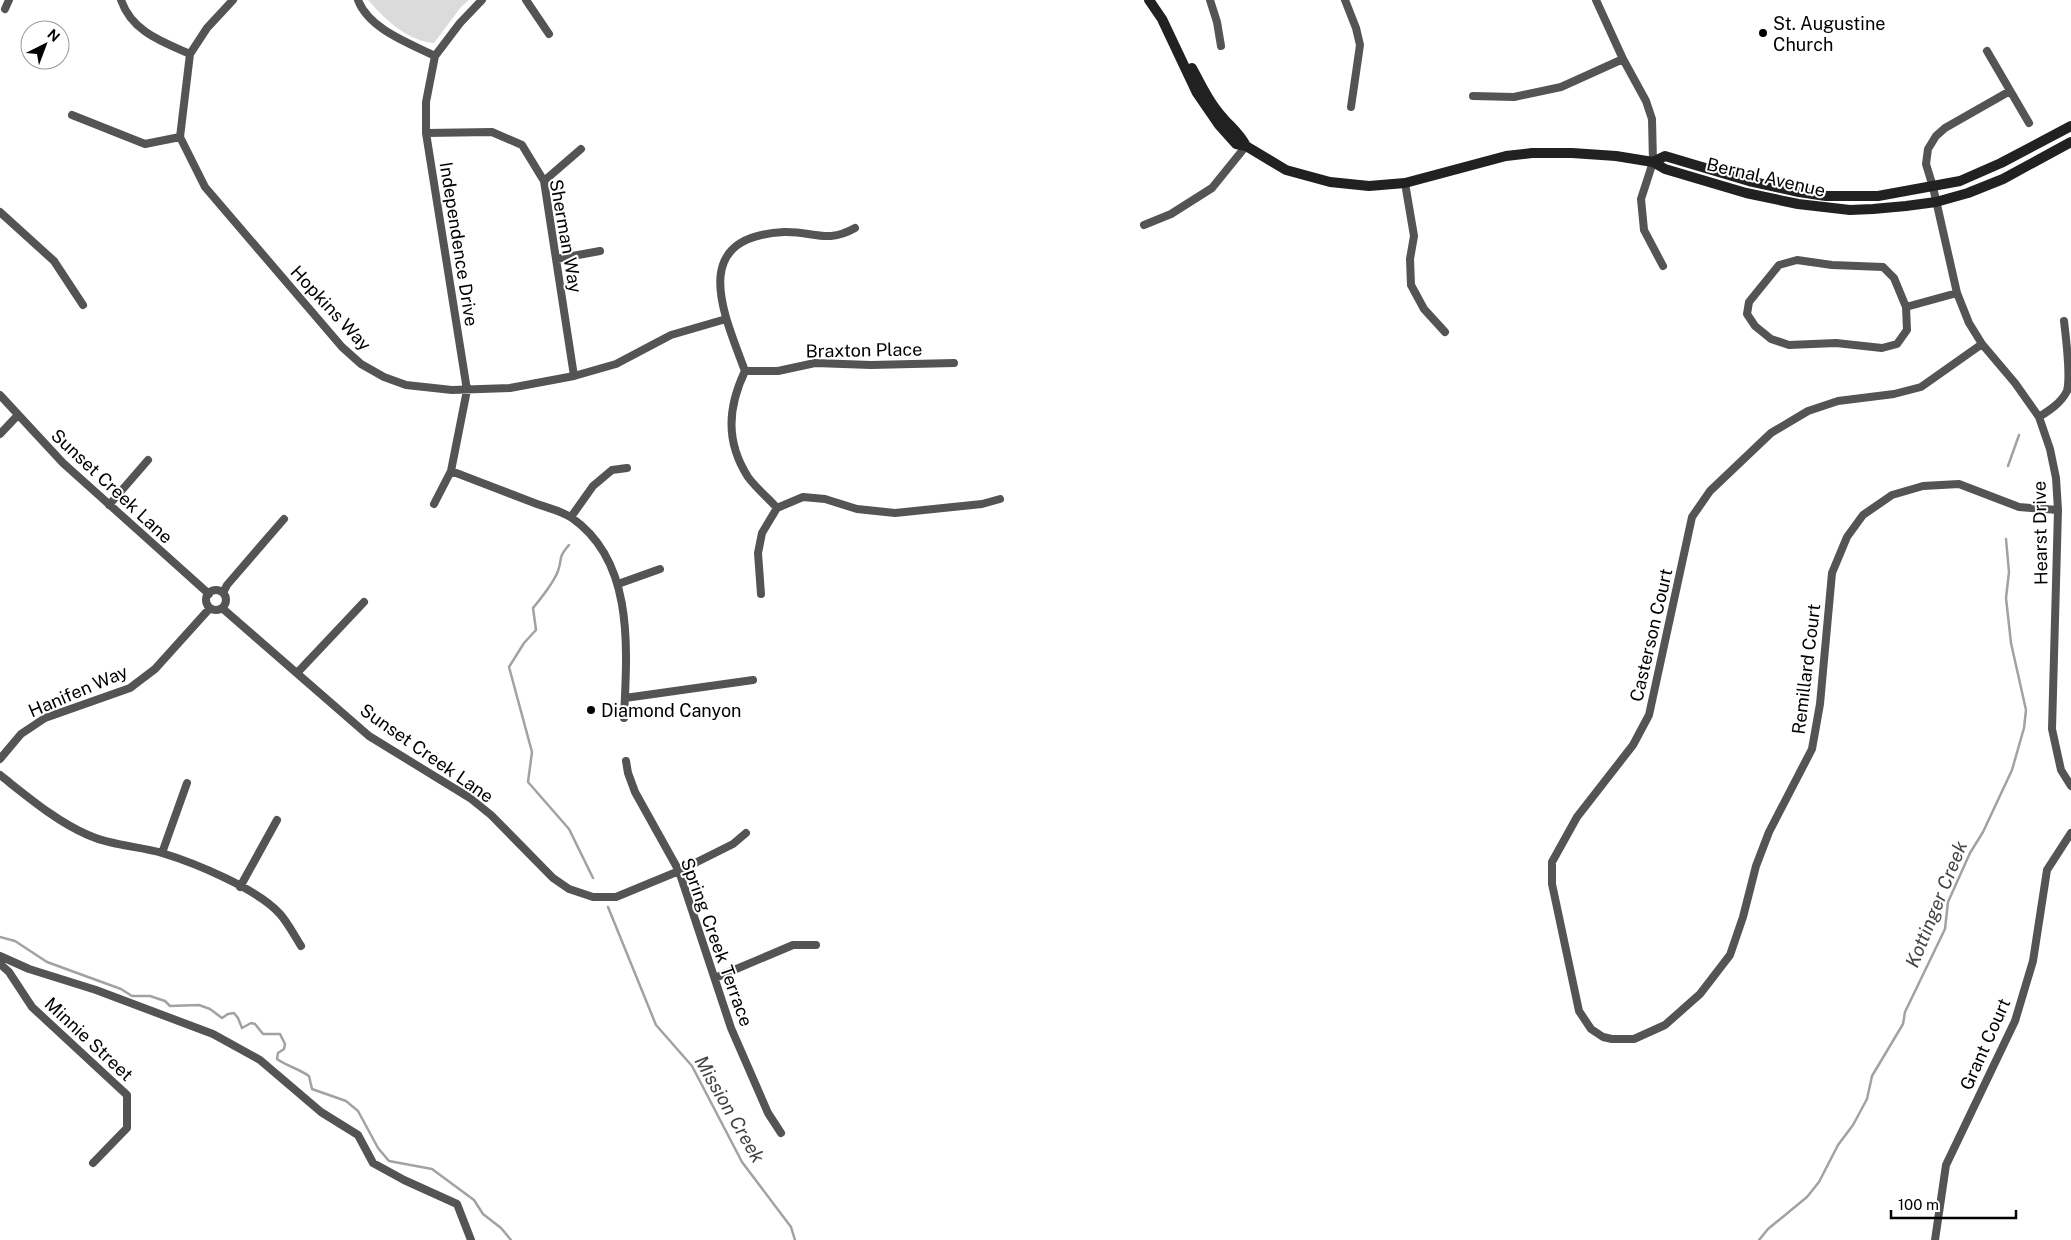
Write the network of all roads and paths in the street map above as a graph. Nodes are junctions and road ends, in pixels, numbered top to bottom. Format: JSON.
{"nodes":[{"id":1,"x":10,"y":0,"type":"edge"},
{"id":2,"x":121,"y":0,"type":"edge"},
{"id":3,"x":233,"y":0,"type":"edge"},
{"id":4,"x":358,"y":0,"type":"edge"},
{"id":5,"x":482,"y":0,"type":"edge"},
{"id":6,"x":526,"y":0,"type":"edge"},
{"id":7,"x":1149,"y":0,"type":"edge"},
{"id":8,"x":1157,"y":0,"type":"edge"},
{"id":9,"x":1210,"y":0,"type":"edge"},
{"id":10,"x":1345,"y":0,"type":"edge"},
{"id":11,"x":1596,"y":0,"type":"edge"},
{"id":12,"x":5,"y":9,"type":"dead end"},
{"id":13,"x":548,"y":34,"type":"dead end"},
{"id":14,"x":1221,"y":46,"type":"dead end"},
{"id":15,"x":1987,"y":51,"type":"dead end"},
{"id":16,"x":190,"y":54,"type":"junction"},
{"id":17,"x":435,"y":56,"type":"junction"},
{"id":18,"x":1623,"y":59,"type":"junction"},
{"id":19,"x":2010,"y":91,"type":"junction"},
{"id":20,"x":1473,"y":96,"type":"dead end"},
{"id":21,"x":1351,"y":107,"type":"dead end"},
{"id":22,"x":72,"y":116,"type":"dead end"},
{"id":23,"x":2029,"y":123,"type":"dead end"},
{"id":24,"x":2071,"y":126,"type":"edge"},
{"id":25,"x":426,"y":134,"type":"junction"},
{"id":26,"x":180,"y":137,"type":"junction"},
{"id":27,"x":2071,"y":142,"type":"edge"},
{"id":28,"x":1246,"y":146,"type":"junction"},
{"id":29,"x":581,"y":149,"type":"dead end"},
{"id":30,"x":1653,"y":162,"type":"junction"},
{"id":31,"x":544,"y":181,"type":"junction"},
{"id":32,"x":1405,"y":182,"type":"junction"},
{"id":33,"x":1933,"y":187,"type":"junction"},
{"id":34,"x":1936,"y":202,"type":"junction"},
{"id":35,"x":0,"y":212,"type":"edge"},
{"id":36,"x":1144,"y":225,"type":"dead end"},
{"id":37,"x":855,"y":228,"type":"dead end"},
{"id":38,"x":600,"y":251,"type":"dead end"},
{"id":39,"x":556,"y":259,"type":"junction"},
{"id":40,"x":1663,"y":266,"type":"dead end"},
{"id":41,"x":1957,"y":293,"type":"junction"},
{"id":42,"x":83,"y":305,"type":"dead end"},
{"id":43,"x":1906,"y":307,"type":"junction"},
{"id":44,"x":726,"y":320,"type":"junction"},
{"id":45,"x":2064,"y":321,"type":"dead end"},
{"id":46,"x":1445,"y":332,"type":"dead end"},
{"id":47,"x":1982,"y":344,"type":"junction"},
{"id":48,"x":954,"y":363,"type":"dead end"},
{"id":49,"x":745,"y":371,"type":"junction"},
{"id":50,"x":574,"y":376,"type":"junction"},
{"id":51,"x":467,"y":390,"type":"junction"},
{"id":52,"x":0,"y":395,"type":"edge"},
{"id":53,"x":18,"y":415,"type":"junction"},
{"id":54,"x":2039,"y":417,"type":"junction"},
{"id":55,"x":0,"y":434,"type":"edge"},
{"id":56,"x":148,"y":460,"type":"dead end"},
{"id":57,"x":627,"y":468,"type":"dead end"},
{"id":58,"x":452,"y":471,"type":"junction"},
{"id":59,"x":1000,"y":498,"type":"dead end"},
{"id":60,"x":434,"y":504,"type":"dead end"},
{"id":61,"x":109,"y":505,"type":"junction"},
{"id":62,"x":777,"y":508,"type":"junction"},
{"id":63,"x":2058,"y":510,"type":"junction"},
{"id":64,"x":571,"y":517,"type":"junction"},
{"id":65,"x":284,"y":519,"type":"dead end"},
{"id":66,"x":660,"y":569,"type":"dead end"},
{"id":67,"x":618,"y":584,"type":"junction"},
{"id":68,"x":223,"y":593,"type":"junction"},
{"id":69,"x":209,"y":594,"type":"junction"},
{"id":70,"x":761,"y":594,"type":"dead end"},
{"id":71,"x":364,"y":602,"type":"dead end"},
{"id":72,"x":210,"y":608,"type":"junction"},
{"id":73,"x":222,"y":608,"type":"junction"},
{"id":74,"x":297,"y":673,"type":"junction"},
{"id":75,"x":753,"y":680,"type":"dead end"},
{"id":76,"x":625,"y":698,"type":"junction"},
{"id":77,"x":624,"y":718,"type":"dead end"},
{"id":78,"x":0,"y":758,"type":"edge"},
{"id":79,"x":626,"y":761,"type":"dead end"},
{"id":80,"x":0,"y":766,"type":"edge"},
{"id":81,"x":0,"y":774,"type":"edge"},
{"id":82,"x":187,"y":783,"type":"dead end"},
{"id":83,"x":2071,"y":786,"type":"edge"},
{"id":84,"x":277,"y":820,"type":"dead end"},
{"id":85,"x":746,"y":833,"type":"dead end"},
{"id":86,"x":2071,"y":833,"type":"edge"},
{"id":87,"x":162,"y":853,"type":"junction"},
{"id":88,"x":679,"y":871,"type":"junction"},
{"id":89,"x":240,"y":887,"type":"junction"},
{"id":90,"x":301,"y":946,"type":"dead end"},
{"id":91,"x":816,"y":946,"type":"dead end"},
{"id":92,"x":0,"y":956,"type":"edge"},
{"id":93,"x":0,"y":964,"type":"edge"},
{"id":94,"x":715,"y":978,"type":"junction"},
{"id":95,"x":1634,"y":1039,"type":"joint"},
{"id":96,"x":781,"y":1133,"type":"dead end"},
{"id":97,"x":93,"y":1163,"type":"dead end"},
{"id":98,"x":471,"y":1240,"type":"edge"},
{"id":99,"x":1935,"y":1240,"type":"edge"}],
"edges":[{"from":1,"to":12,"type":"street"},
{"from":2,"to":16,"type":"street"},
{"from":3,"to":16,"type":"street"},
{"from":4,"to":17,"type":"street"},
{"from":5,"to":17,"type":"street","name":"Independence Drive"},
{"from":6,"to":13,"type":"street"},
{"from":7,"to":28,"type":"main road","name":"Bernal Avenue"},
{"from":8,"to":28,"type":"main road","name":"Bernal Avenue"},
{"from":9,"to":14,"type":"street"},
{"from":10,"to":21,"type":"street"},
{"from":11,"to":18,"type":"street"},
{"from":15,"to":19,"type":"street"},
{"from":16,"to":26,"type":"street"},
{"from":17,"to":25,"type":"street","name":"Independence Drive"},
{"from":18,"to":20,"type":"street"},
{"from":18,"to":30,"type":"street"},
{"from":19,"to":23,"type":"street"},
{"from":19,"to":33,"type":"street","name":"Hearst Drive"},
{"from":22,"to":26,"type":"street"},
{"from":24,"to":33,"type":"main road","name":"Bernal Avenue"},
{"from":25,"to":31,"type":"street","name":"Sherman Way"},
{"from":25,"to":51,"type":"street","name":"Independence Drive"},
{"from":26,"to":51,"type":"street","name":"Hopkins Way"},
{"from":27,"to":34,"type":"main road","name":"Bernal Avenue"},
{"from":28,"to":32,"type":"main road","name":"Bernal Avenue"},
{"from":28,"to":36,"type":"street"},
{"from":29,"to":31,"type":"street"},
{"from":30,"to":32,"type":"main road","name":"Bernal Avenue"},
{"from":30,"to":33,"type":"main road","name":"Bernal Avenue"},
{"from":30,"to":34,"type":"main road","name":"Bernal Avenue"},
{"from":30,"to":40,"type":"street"},
{"from":31,"to":39,"type":"street","name":"Sherman Way"},
{"from":32,"to":46,"type":"street"},
{"from":33,"to":34,"type":"street","name":"Hearst Drive"},
{"from":34,"to":41,"type":"street","name":"Hearst Drive"},
{"from":35,"to":42,"type":"street"},
{"from":37,"to":44,"type":"street"},
{"from":38,"to":39,"type":"street"},
{"from":39,"to":50,"type":"street","name":"Sherman Way"},
{"from":41,"to":43,"type":"street"},
{"from":41,"to":47,"type":"street","name":"Hearst Drive"},
{"from":43,"to":43,"type":"street"},
{"from":44,"to":49,"type":"street"},
{"from":44,"to":50,"type":"street","name":"Hopkins Way"},
{"from":45,"to":54,"type":"street"},
{"from":47,"to":54,"type":"street","name":"Hearst Drive"},
{"from":47,"to":95,"type":"street","name":"Casterson Court"},
{"from":48,"to":49,"type":"street","name":"Braxton Place"},
{"from":49,"to":62,"type":"street"},
{"from":50,"to":51,"type":"street","name":"Hopkins Way"},
{"from":51,"to":58,"type":"street","name":"Independence Drive"},
{"from":52,"to":53,"type":"street","name":"Sunset Creek Lane"},
{"from":53,"to":55,"type":"street"},
{"from":53,"to":61,"type":"street","name":"Sunset Creek Lane"},
{"from":54,"to":63,"type":"street","name":"Hearst Drive"},
{"from":56,"to":61,"type":"street"},
{"from":57,"to":64,"type":"street"},
{"from":58,"to":60,"type":"street","name":"Independence Drive"},
{"from":58,"to":64,"type":"street"},
{"from":59,"to":62,"type":"street"},
{"from":61,"to":69,"type":"street","name":"Sunset Creek Lane"},
{"from":62,"to":70,"type":"street"},
{"from":63,"to":83,"type":"street","name":"Hearst Drive"},
{"from":63,"to":95,"type":"street","name":"Remillard Court"},
{"from":64,"to":67,"type":"street"},
{"from":65,"to":68,"type":"street"},
{"from":66,"to":67,"type":"street"},
{"from":67,"to":76,"type":"street"},
{"from":68,"to":69,"type":"street"},
{"from":68,"to":73,"type":"street"},
{"from":69,"to":72,"type":"street"},
{"from":71,"to":74,"type":"street"},
{"from":72,"to":73,"type":"street"},
{"from":72,"to":78,"type":"street","name":"Hanifen Way"},
{"from":73,"to":74,"type":"street","name":"Sunset Creek Lane"},
{"from":74,"to":88,"type":"street","name":"Sunset Creek Lane"},
{"from":75,"to":76,"type":"street"},
{"from":76,"to":77,"type":"street"},
{"from":79,"to":88,"type":"street","name":"Spring Creek Terrace"},
{"from":80,"to":81,"type":"street"},
{"from":81,"to":87,"type":"street"},
{"from":82,"to":87,"type":"street"},
{"from":84,"to":89,"type":"street"},
{"from":85,"to":88,"type":"street","name":"Sunset Creek Lane"},
{"from":86,"to":99,"type":"street","name":"Grant Court"},
{"from":87,"to":89,"type":"street"},
{"from":88,"to":94,"type":"street","name":"Spring Creek Terrace"},
{"from":89,"to":90,"type":"street"},
{"from":91,"to":94,"type":"street"},
{"from":92,"to":98,"type":"street"},
{"from":93,"to":97,"type":"street","name":"Minnie Street"},
{"from":94,"to":96,"type":"street","name":"Spring Creek Terrace"}]}
